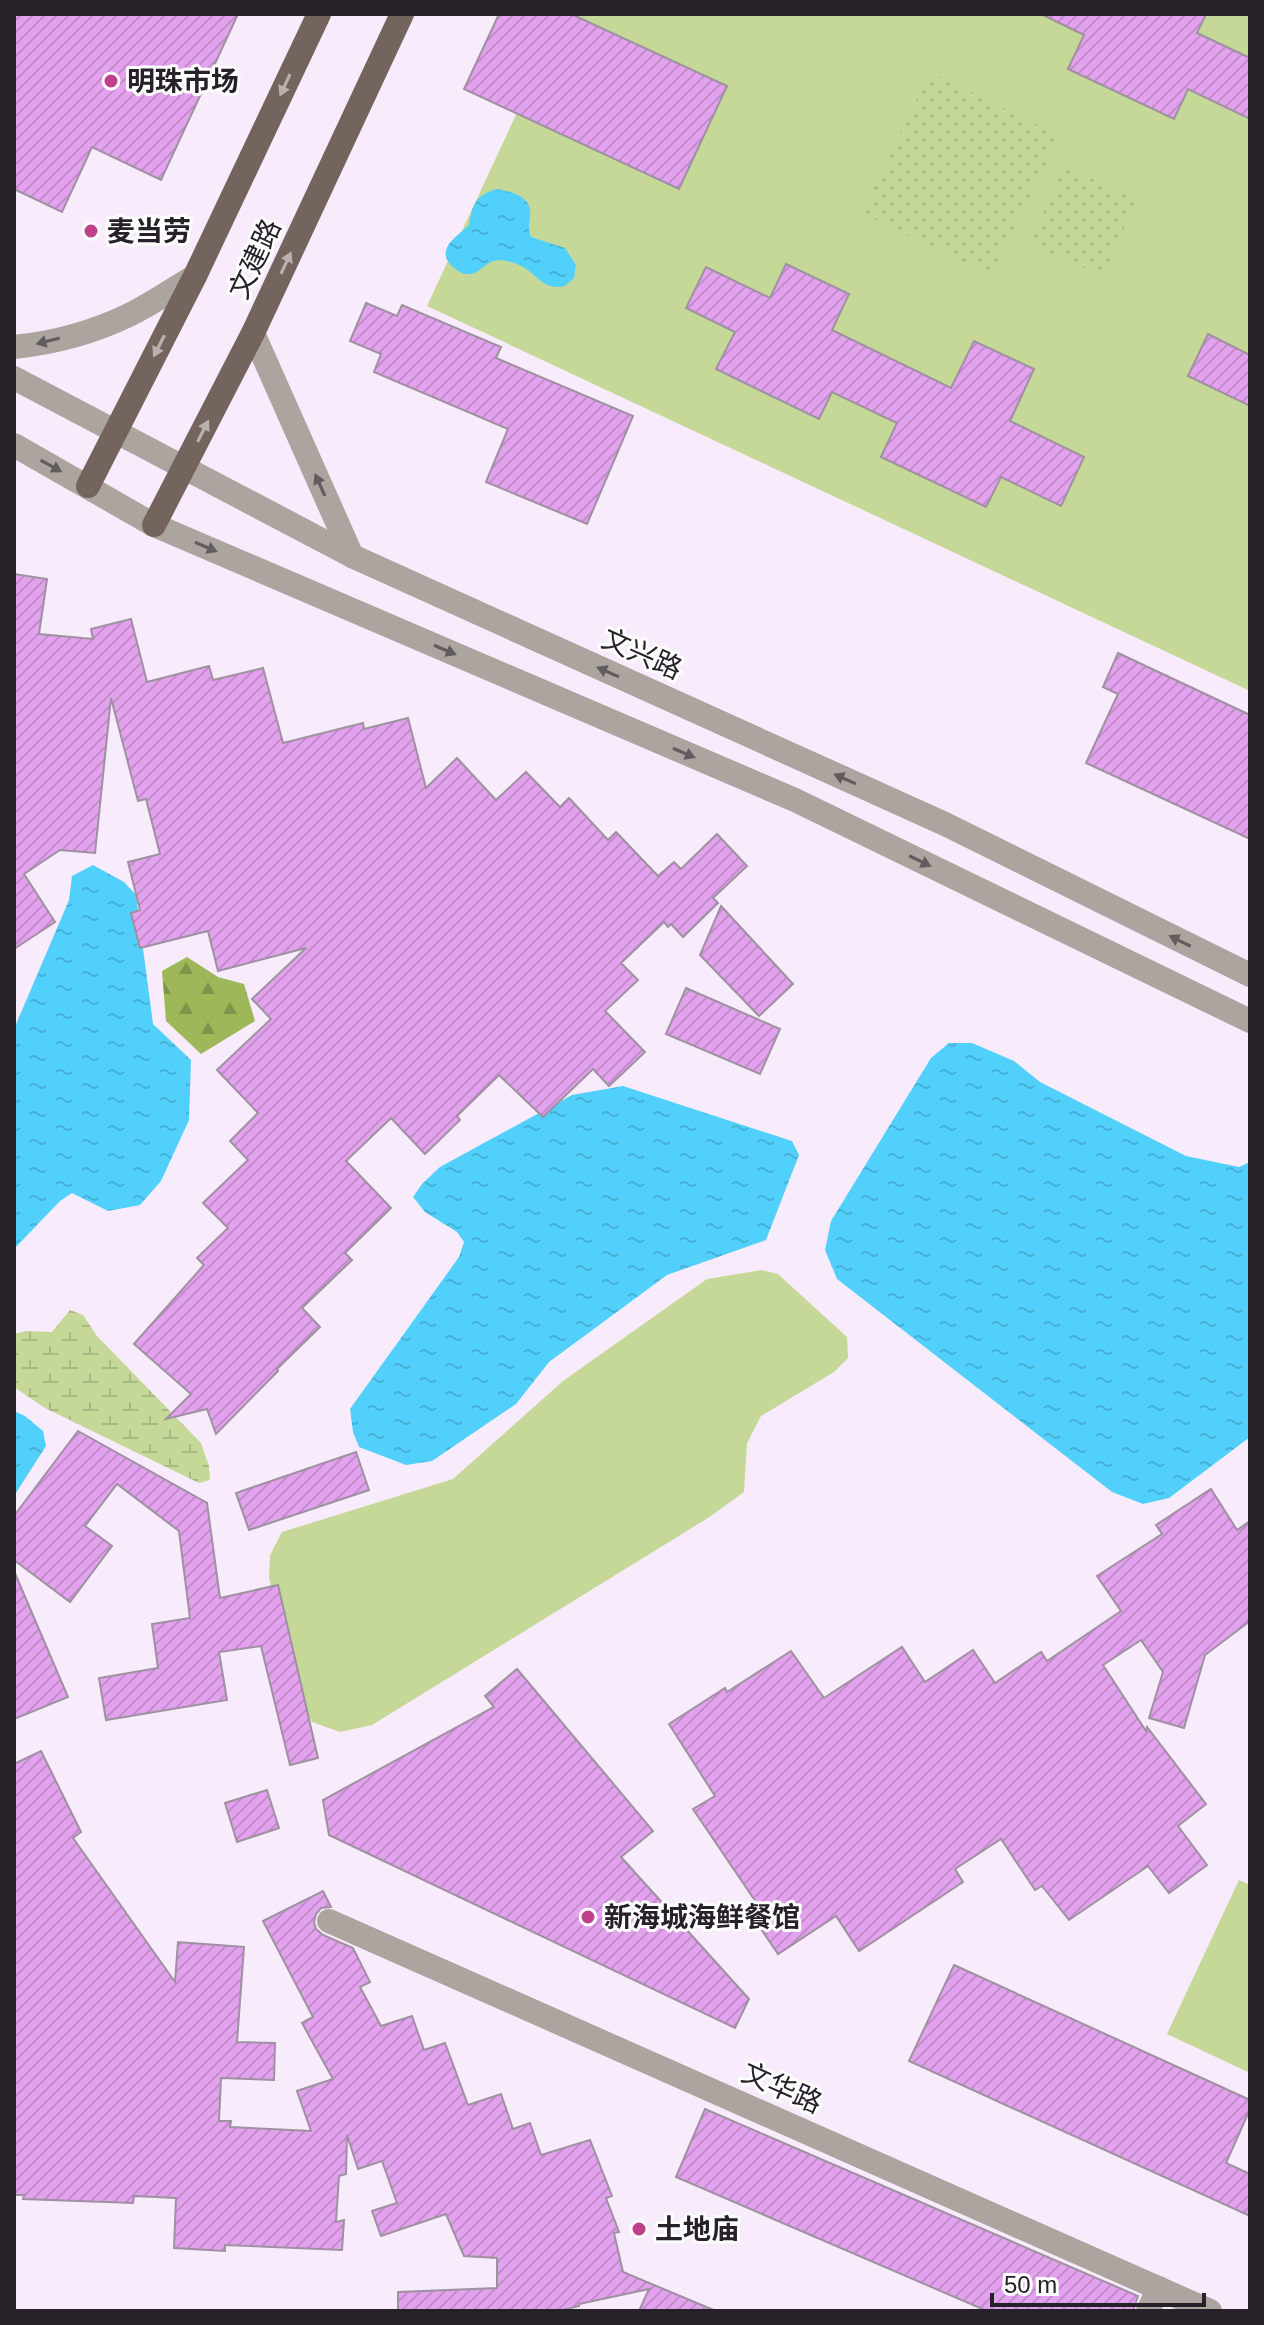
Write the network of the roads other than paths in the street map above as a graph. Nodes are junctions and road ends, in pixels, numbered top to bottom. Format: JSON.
{"nodes":[{"id":1,"x":319,"y":14,"type":"edge"},
{"id":2,"x":402,"y":14,"type":"edge"},
{"id":3,"x":195,"y":276,"type":"junction"},
{"id":4,"x":253,"y":333,"type":"junction"},
{"id":5,"x":14,"y":347,"type":"edge"},
{"id":6,"x":14,"y":378,"type":"edge"},
{"id":7,"x":115,"y":431,"type":"junction"},
{"id":8,"x":14,"y":445,"type":"edge"},
{"id":9,"x":184,"y":468,"type":"junction"},
{"id":10,"x":88,"y":486,"type":"junction"},
{"id":11,"x":154,"y":525,"type":"junction"},
{"id":12,"x":352,"y":556,"type":"junction"},
{"id":13,"x":1250,"y":975,"type":"edge"},
{"id":14,"x":1250,"y":1021,"type":"edge"},
{"id":15,"x":329,"y":1921,"type":"dead end"},
{"id":16,"x":1159,"y":2288,"type":"junction"},
{"id":17,"x":1148,"y":2311,"type":"edge"},
{"id":18,"x":1210,"y":2311,"type":"edge"}],
"edges":[{"from":1,"to":3,"type":"main road","name":"文建路","one_way":true},
{"from":4,"to":2,"type":"main road","name":"文建路","one_way":true},
{"from":3,"to":5,"type":"street","one_way":true},
{"from":3,"to":7,"type":"main road","name":"文建路","one_way":true},
{"from":9,"to":4,"type":"main road","name":"文建路","one_way":true},
{"from":12,"to":4,"type":"street","one_way":true},
{"from":6,"to":7,"type":"street","name":"文兴路"},
{"from":7,"to":9,"type":"street","name":"文兴路"},
{"from":7,"to":10,"type":"main road","name":"文建路"},
{"from":8,"to":10,"type":"street","one_way":true},
{"from":9,"to":11,"type":"main road","name":"文建路"},
{"from":9,"to":12,"type":"street","name":"文兴路"},
{"from":10,"to":11,"type":"street"},
{"from":11,"to":14,"type":"street","one_way":true},
{"from":13,"to":12,"type":"street","name":"文兴路","one_way":true},
{"from":15,"to":16,"type":"street","name":"文华路"},
{"from":16,"to":17,"type":"street"},
{"from":16,"to":18,"type":"street","name":"文华路"}]}
